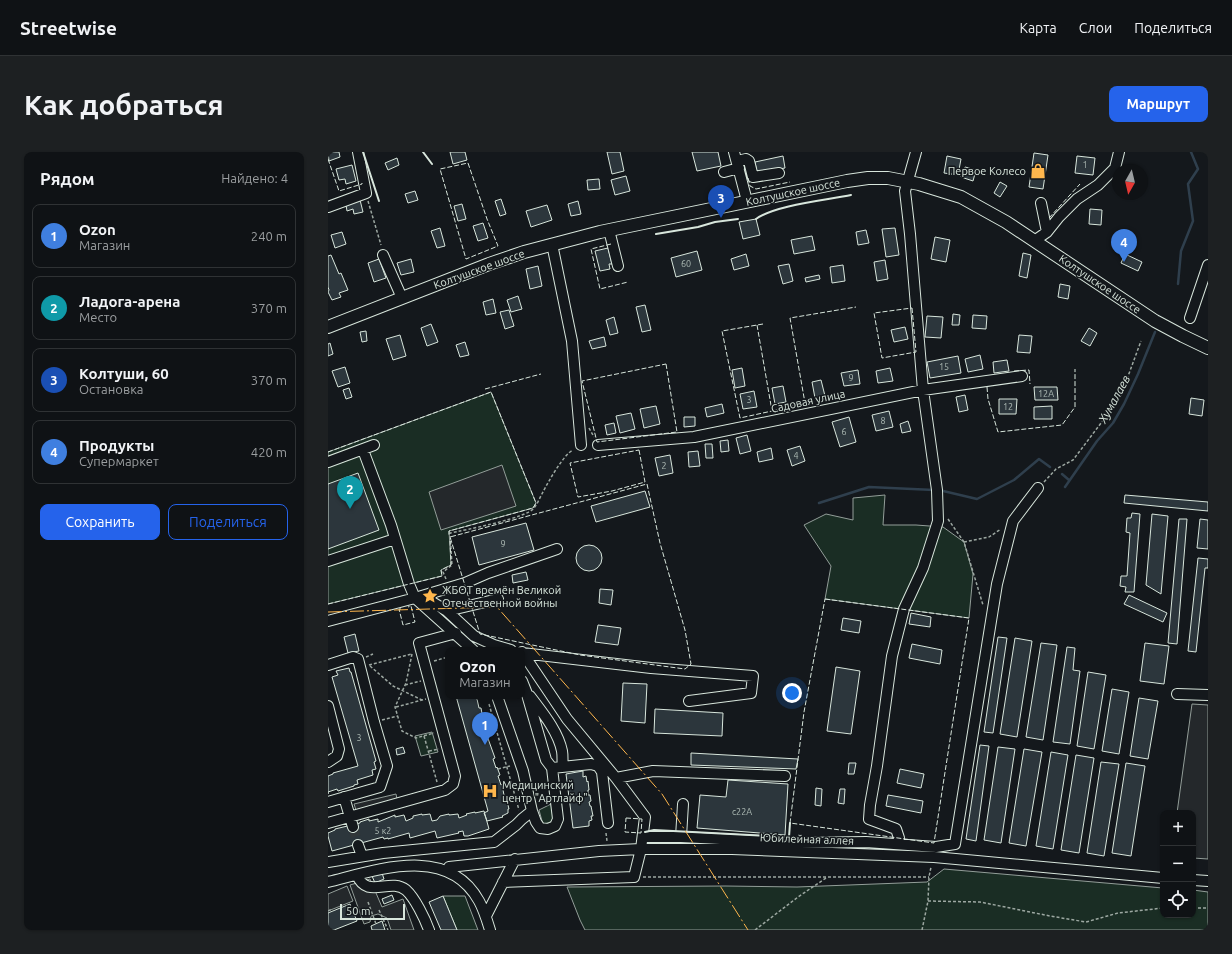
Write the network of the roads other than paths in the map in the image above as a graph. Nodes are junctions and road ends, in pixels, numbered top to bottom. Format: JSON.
{"nodes":[{"id":1,"x":358,"y":152,"type":"edge"},
{"id":2,"x":916,"y":152,"type":"edge"},
{"id":3,"x":1119,"y":152,"type":"edge"},
{"id":4,"x":736,"y":160,"type":"edge"},
{"id":5,"x":724,"y":172,"type":"dead end"},
{"id":6,"x":779,"y":173,"type":"dead end"},
{"id":7,"x":908,"y":181,"type":"junction"},
{"id":8,"x":747,"y":201,"type":"junction"},
{"id":9,"x":1041,"y":203,"type":"dead end"},
{"id":10,"x":328,"y":207,"type":"edge"},
{"id":11,"x":609,"y":230,"type":"junction"},
{"id":12,"x":1047,"y":232,"type":"junction"},
{"id":13,"x":1036,"y":242,"type":"junction"},
{"id":14,"x":552,"y":244,"type":"junction"},
{"id":15,"x":383,"y":255,"type":"road end"},
{"id":16,"x":1208,"y":265,"type":"edge"},
{"id":17,"x":618,"y":266,"type":"dead end"},
{"id":18,"x":402,"y":298,"type":"junction"},
{"id":19,"x":1190,"y":318,"type":"dead end"},
{"id":20,"x":328,"y":327,"type":"edge"},
{"id":21,"x":1208,"y":348,"type":"edge"},
{"id":22,"x":1022,"y":376,"type":"dead end"},
{"id":23,"x":923,"y":390,"type":"junction"},
{"id":24,"x":374,"y":445,"type":"dead end"},
{"id":25,"x":582,"y":445,"type":"road end"},
{"id":26,"x":598,"y":445,"type":"road end"},
{"id":27,"x":363,"y":450,"type":"junction"},
{"id":28,"x":328,"y":462,"type":"edge"},
{"id":29,"x":1038,"y":488,"type":"road end"},
{"id":30,"x":395,"y":539,"type":"junction"},
{"id":31,"x":557,"y":549,"type":"dead end"},
{"id":32,"x":328,"y":561,"type":"edge"},
{"id":33,"x":419,"y":597,"type":"junction"},
{"id":34,"x":498,"y":599,"type":"dead end"},
{"id":35,"x":447,"y":611,"type":"junction"},
{"id":36,"x":328,"y":621,"type":"edge"},
{"id":37,"x":456,"y":633,"type":"junction"},
{"id":38,"x":470,"y":647,"type":"edge"},
{"id":39,"x":501,"y":647,"type":"edge"},
{"id":40,"x":525,"y":653,"type":"edge"},
{"id":41,"x":525,"y":657,"type":"edge"},
{"id":42,"x":328,"y":665,"type":"edge"},
{"id":43,"x":525,"y":688,"type":"edge"},
{"id":44,"x":525,"y":689,"type":"edge"},
{"id":45,"x":1176,"y":694,"type":"dead end"},
{"id":46,"x":1208,"y":695,"type":"edge"},
{"id":47,"x":498,"y":699,"type":"edge"},
{"id":48,"x":689,"y":701,"type":"dead end"},
{"id":49,"x":328,"y":706,"type":"edge"},
{"id":50,"x":328,"y":762,"type":"edge"},
{"id":51,"x":557,"y":768,"type":"junction"},
{"id":52,"x":785,"y":776,"type":"dead end"},
{"id":53,"x":616,"y":778,"type":"junction"},
{"id":54,"x":344,"y":797,"type":"junction"},
{"id":55,"x":328,"y":802,"type":"edge"},
{"id":56,"x":683,"y":804,"type":"dead end"},
{"id":57,"x":532,"y":811,"type":"junction"},
{"id":58,"x":350,"y":817,"type":"junction"},
{"id":59,"x":328,"y":823,"type":"edge"},
{"id":60,"x":608,"y":823,"type":"road end"},
{"id":61,"x":353,"y":827,"type":"tunnel mouth"},
{"id":62,"x":643,"y":837,"type":"junction"},
{"id":63,"x":681,"y":838,"type":"junction"},
{"id":64,"x":898,"y":844,"type":"junction"},
{"id":65,"x":358,"y":845,"type":"tunnel mouth"},
{"id":66,"x":641,"y":849,"type":"junction"},
{"id":67,"x":362,"y":856,"type":"junction"},
{"id":68,"x":515,"y":859,"type":"junction"},
{"id":69,"x":328,"y":862,"type":"edge"},
{"id":70,"x":450,"y":867,"type":"dead end"},
{"id":71,"x":357,"y":874,"type":"junction"},
{"id":72,"x":1160,"y":878,"type":"edge"},
{"id":73,"x":1196,"y":880,"type":"edge"},
{"id":74,"x":1208,"y":881,"type":"edge"},
{"id":75,"x":328,"y":882,"type":"edge"},
{"id":76,"x":503,"y":882,"type":"junction"},
{"id":77,"x":486,"y":916,"type":"junction"},
{"id":78,"x":429,"y":930,"type":"edge"},
{"id":79,"x":490,"y":930,"type":"edge"}],
"edges":[{"from":1,"to":10,"type":"street"},
{"from":2,"to":7,"type":"street"},
{"from":3,"to":12,"type":"street"},
{"from":4,"to":5,"type":"street"},
{"from":4,"to":6,"type":"street"},
{"from":4,"to":8,"type":"street"},
{"from":7,"to":8,"type":"main road","name":"Колтушское шоссе"},
{"from":7,"to":13,"type":"main road","name":"Колтушское шоссе"},
{"from":7,"to":23,"type":"street"},
{"from":8,"to":11,"type":"main road","name":"Колтушское шоссе"},
{"from":9,"to":12,"type":"street"},
{"from":11,"to":14,"type":"main road","name":"Колтушское шоссе"},
{"from":11,"to":17,"type":"street"},
{"from":12,"to":13,"type":"street"},
{"from":13,"to":21,"type":"main road","name":"Колтушское шоссе"},
{"from":14,"to":18,"type":"main road","name":"Колтушское шоссе"},
{"from":14,"to":25,"type":"street"},
{"from":15,"to":18,"type":"street"},
{"from":16,"to":19,"type":"street"},
{"from":18,"to":20,"type":"main road","name":"Колтушское шоссе"},
{"from":22,"to":23,"type":"street","name":"Садовая улица"},
{"from":23,"to":26,"type":"street","name":"Садовая улица"},
{"from":23,"to":64,"type":"street"},
{"from":24,"to":27,"type":"street"},
{"from":27,"to":28,"type":"street"},
{"from":27,"to":30,"type":"street"},
{"from":29,"to":64,"type":"street"},
{"from":30,"to":32,"type":"street"},
{"from":30,"to":33,"type":"street"},
{"from":31,"to":33,"type":"street"},
{"from":33,"to":35,"type":"street"},
{"from":33,"to":36,"type":"street"},
{"from":33,"to":37,"type":"street"},
{"from":34,"to":35,"type":"street"},
{"from":35,"to":39,"type":"street"},
{"from":37,"to":38,"type":"street"},
{"from":37,"to":58,"type":"street"},
{"from":40,"to":48,"type":"street"},
{"from":41,"to":53,"type":"street"},
{"from":42,"to":54,"type":"street"},
{"from":43,"to":51,"type":"street"},
{"from":44,"to":51,"type":"street"},
{"from":45,"to":46,"type":"street"},
{"from":47,"to":57,"type":"street"},
{"from":49,"to":50,"type":"street"},
{"from":51,"to":57,"type":"street"},
{"from":51,"to":60,"type":"street"},
{"from":52,"to":53,"type":"street"},
{"from":53,"to":62,"type":"street"},
{"from":54,"to":55,"type":"street"},
{"from":54,"to":58,"type":"street"},
{"from":56,"to":63,"type":"street"},
{"from":57,"to":67,"type":"street"},
{"from":58,"to":59,"type":"street"},
{"from":58,"to":61,"type":"street"},
{"from":62,"to":63,"type":"street"},
{"from":62,"to":66,"type":"street"},
{"from":63,"to":64,"type":"street"},
{"from":65,"to":67,"type":"street"},
{"from":66,"to":68,"type":"street","name":"Юбилейная аллея"},
{"from":66,"to":72,"type":"street","name":"Юбилейная аллея"},
{"from":66,"to":76,"type":"street"},
{"from":67,"to":69,"type":"street"},
{"from":68,"to":70,"type":"street","name":"Юбилейная аллея"},
{"from":68,"to":76,"type":"street"},
{"from":71,"to":75,"type":"street"},
{"from":71,"to":77,"type":"street"},
{"from":71,"to":78,"type":"street"},
{"from":73,"to":74,"type":"street"},
{"from":76,"to":77,"type":"street"},
{"from":77,"to":79,"type":"street"}]}
